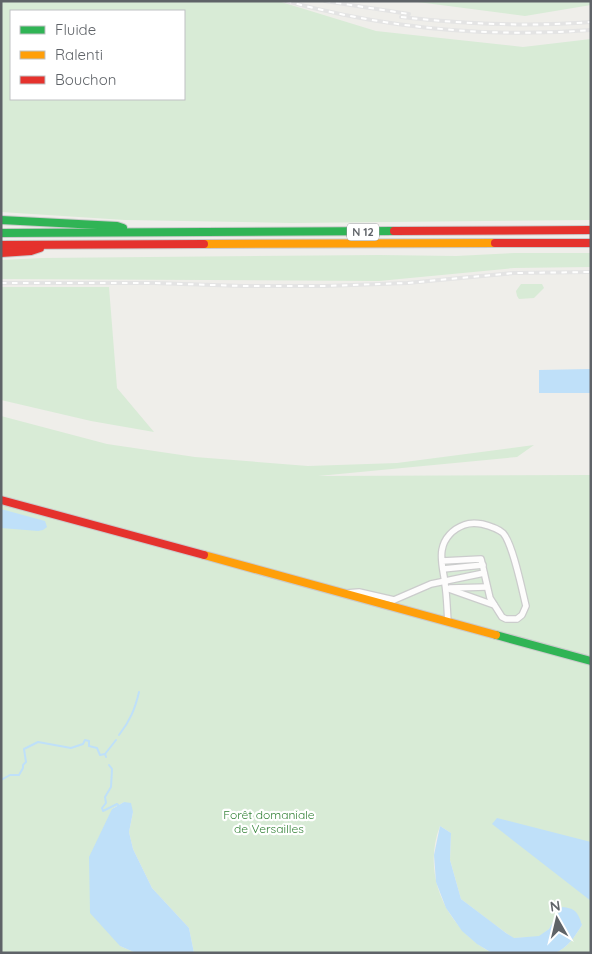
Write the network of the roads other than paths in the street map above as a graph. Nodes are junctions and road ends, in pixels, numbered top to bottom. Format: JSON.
{"nodes":[{"id":1,"x":1,"y":220,"type":"edge"},
{"id":2,"x":591,"y":230,"type":"edge"},
{"id":3,"x":1,"y":233,"type":"edge"},
{"id":4,"x":136,"y":233,"type":"junction"},
{"id":5,"x":591,"y":243,"type":"edge"},
{"id":6,"x":1,"y":245,"type":"edge"},
{"id":7,"x":50,"y":245,"type":"junction"},
{"id":8,"x":1,"y":253,"type":"edge"},
{"id":9,"x":1,"y":500,"type":"edge"},
{"id":10,"x":442,"y":561,"type":"junction"},
{"id":11,"x":483,"y":565,"type":"junction"},
{"id":12,"x":443,"y":569,"type":"junction"},
{"id":13,"x":484,"y":573,"type":"junction"},
{"id":14,"x":445,"y":581,"type":"junction"},
{"id":15,"x":486,"y":587,"type":"junction"},
{"id":16,"x":446,"y":588,"type":"junction"},
{"id":17,"x":344,"y":593,"type":"junction"},
{"id":18,"x":494,"y":605,"type":"junction"},
{"id":19,"x":448,"y":622,"type":"junction"},
{"id":20,"x":591,"y":661,"type":"edge"}],
"edges":[{"from":1,"to":4,"type":"main road"},
{"from":2,"to":4,"type":"main road","number":"N 12"},
{"from":3,"to":4,"type":"main road","number":"N 12"},
{"from":5,"to":7,"type":"main road","number":"N 12"},
{"from":6,"to":7,"type":"main road","number":"N 12"},
{"from":7,"to":8,"type":"main road"},
{"from":9,"to":17,"type":"main road"},
{"from":10,"to":11,"type":"street"},
{"from":10,"to":12,"type":"street"},
{"from":10,"to":18,"type":"street"},
{"from":11,"to":12,"type":"street"},
{"from":11,"to":13,"type":"street"},
{"from":12,"to":14,"type":"street"},
{"from":13,"to":14,"type":"street"},
{"from":13,"to":15,"type":"street"},
{"from":14,"to":16,"type":"street"},
{"from":14,"to":17,"type":"street"},
{"from":15,"to":16,"type":"street"},
{"from":15,"to":18,"type":"street"},
{"from":16,"to":18,"type":"street"},
{"from":16,"to":19,"type":"street"},
{"from":17,"to":19,"type":"main road"},
{"from":19,"to":20,"type":"main road"}]}
